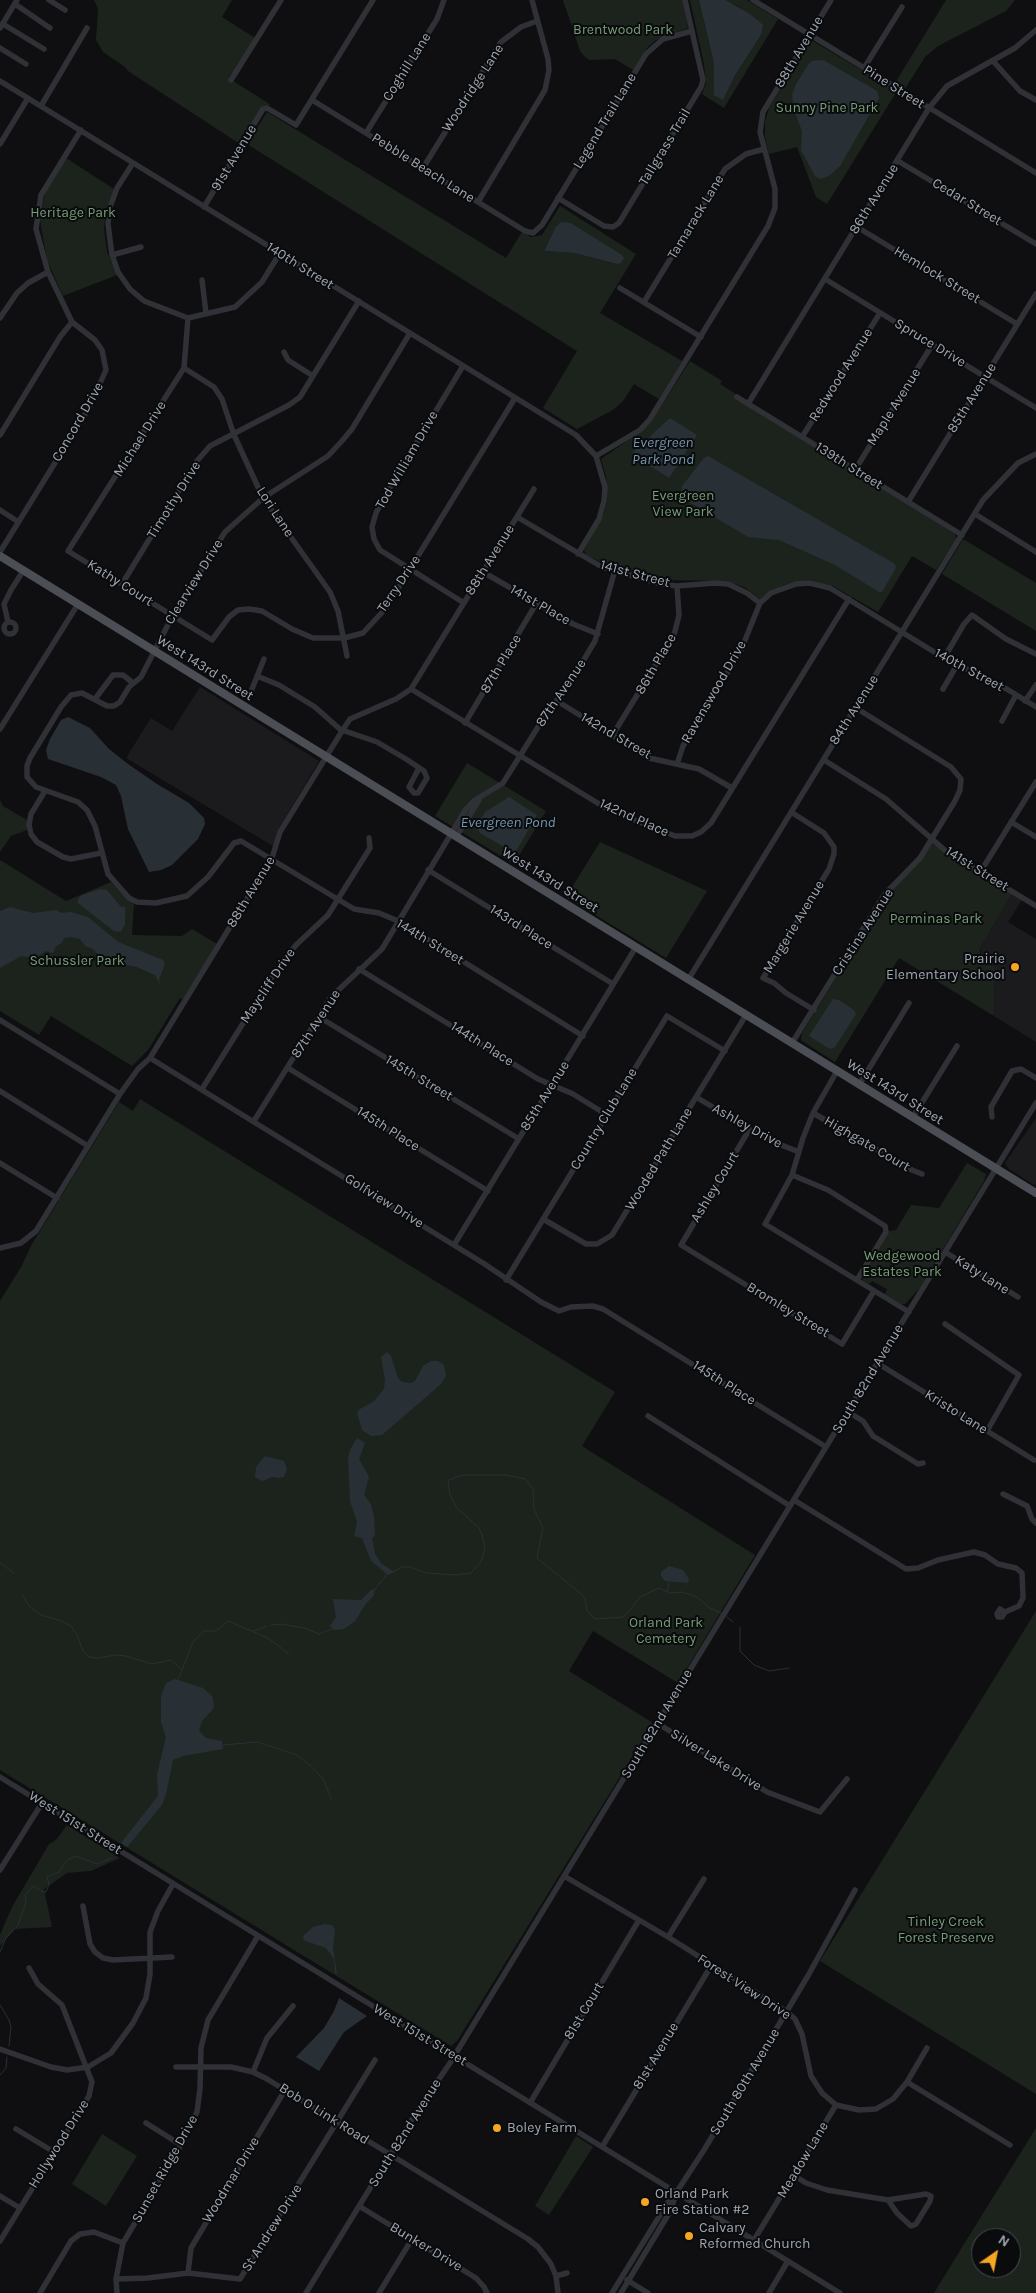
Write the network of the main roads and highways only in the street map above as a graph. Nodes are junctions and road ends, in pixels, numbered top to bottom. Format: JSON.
{"nodes":[{"id":1,"x":0,"y":556,"type":"edge"},
{"id":2,"x":1036,"y":1193,"type":"edge"}],
"edges":[{"from":1,"to":2,"type":"main road","name":"West 143rd Street"}]}
